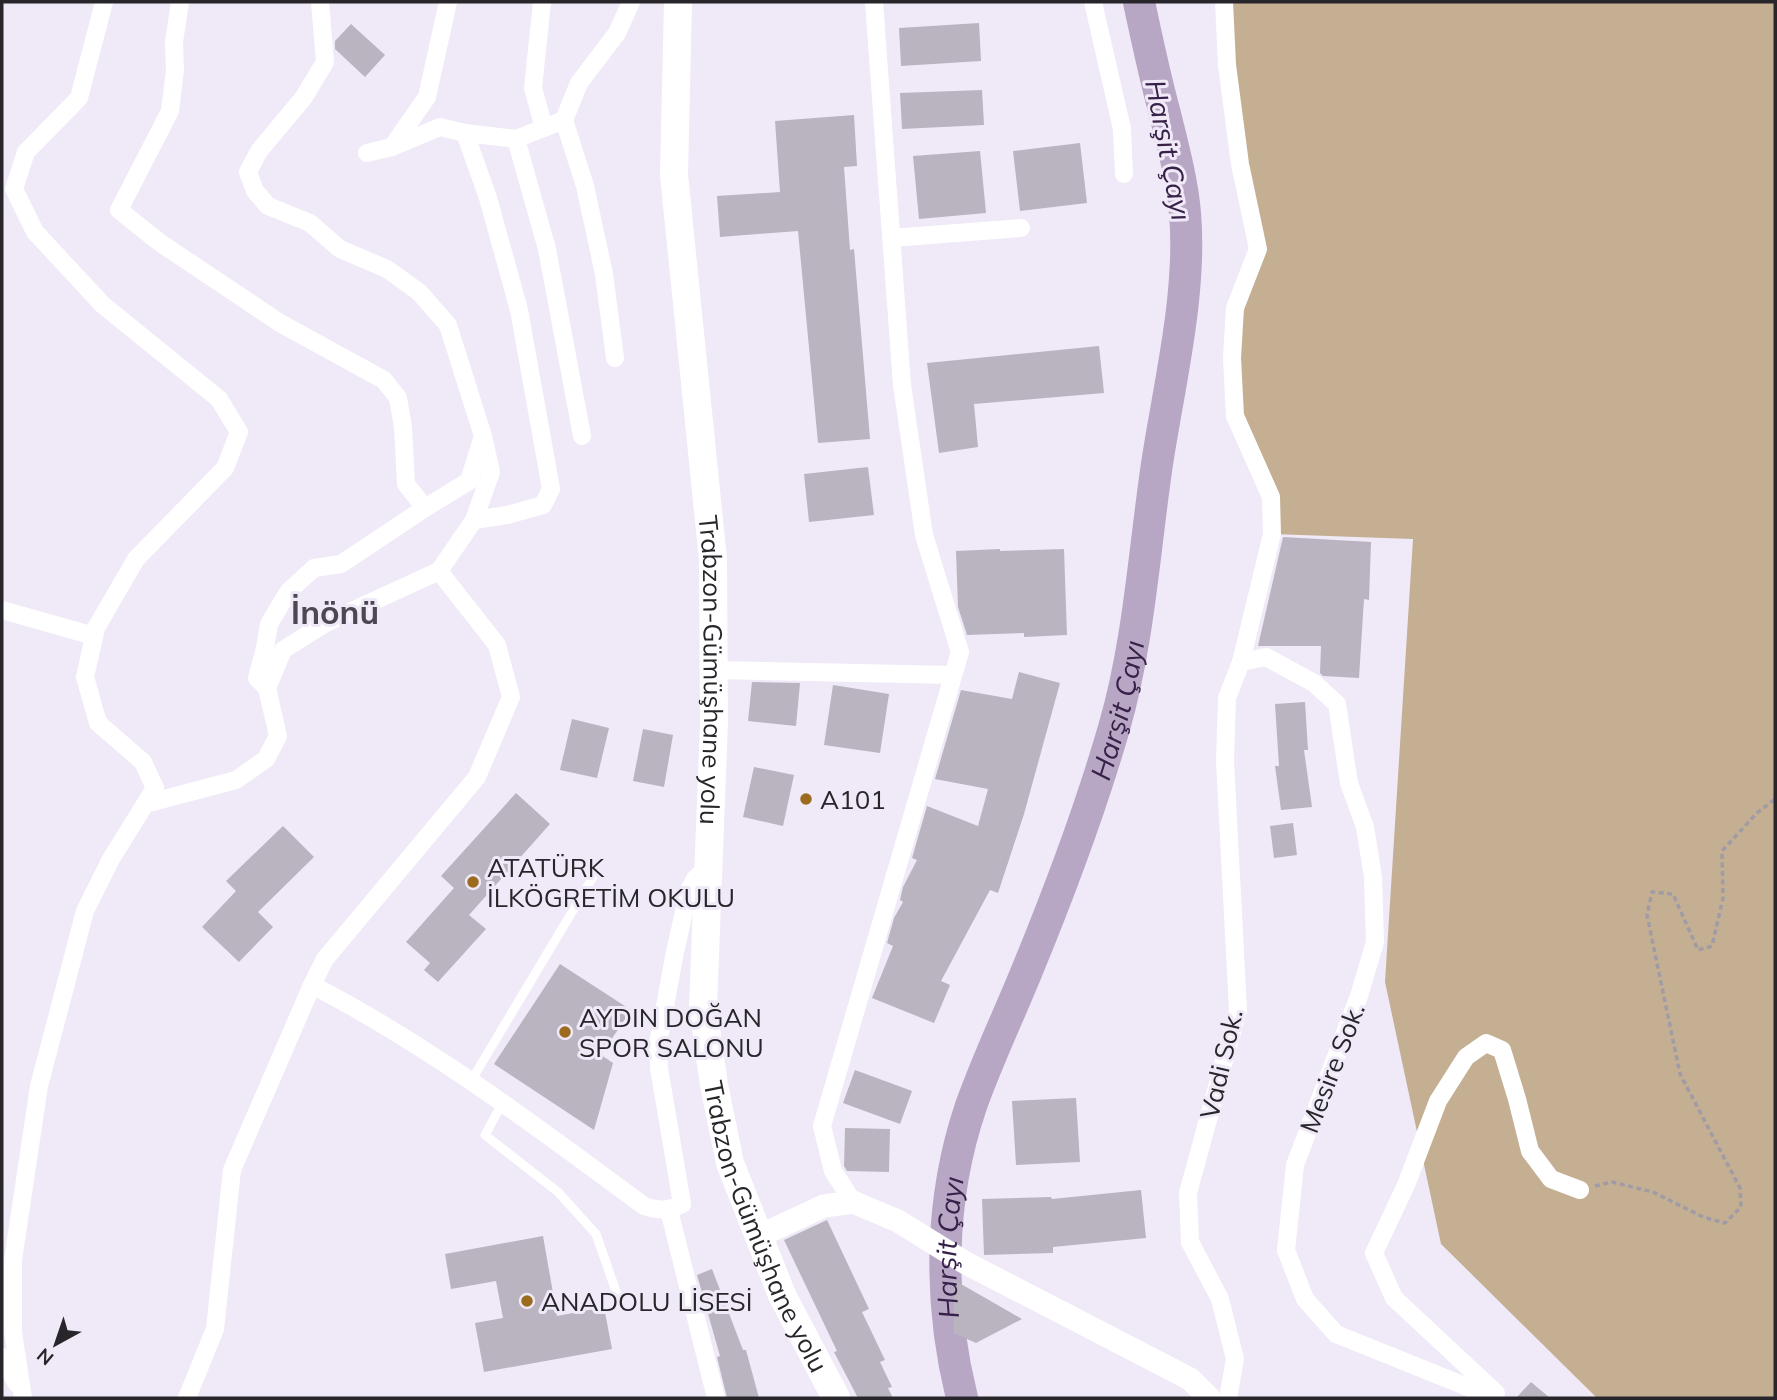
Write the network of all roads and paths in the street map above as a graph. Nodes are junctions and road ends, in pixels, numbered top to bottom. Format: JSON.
{"nodes":[{"id":1,"x":104,"y":2,"type":"edge"},
{"id":2,"x":180,"y":2,"type":"edge"},
{"id":3,"x":320,"y":2,"type":"edge"},
{"id":4,"x":448,"y":2,"type":"edge"},
{"id":5,"x":542,"y":2,"type":"edge"},
{"id":6,"x":631,"y":2,"type":"edge"},
{"id":7,"x":678,"y":2,"type":"edge"},
{"id":8,"x":874,"y":2,"type":"edge"},
{"id":9,"x":1093,"y":2,"type":"edge"},
{"id":10,"x":1224,"y":2,"type":"edge"},
{"id":11,"x":564,"y":120,"type":"junction"},
{"id":12,"x":544,"y":128,"type":"junction"},
{"id":13,"x":464,"y":134,"type":"junction"},
{"id":14,"x":516,"y":139,"type":"junction"},
{"id":15,"x":391,"y":148,"type":"junction"},
{"id":16,"x":367,"y":153,"type":"dead end"},
{"id":17,"x":1124,"y":174,"type":"dead end"},
{"id":18,"x":1021,"y":228,"type":"dead end"},
{"id":19,"x":892,"y":238,"type":"junction"},
{"id":20,"x":615,"y":358,"type":"dead end"},
{"id":21,"x":483,"y":436,"type":"junction"},
{"id":22,"x":582,"y":436,"type":"dead end"},
{"id":23,"x":425,"y":508,"type":"junction"},
{"id":24,"x":474,"y":520,"type":"junction"},
{"id":25,"x":439,"y":572,"type":"junction"},
{"id":26,"x":2,"y":610,"type":"edge"},
{"id":27,"x":94,"y":636,"type":"junction"},
{"id":28,"x":1241,"y":662,"type":"junction"},
{"id":29,"x":712,"y":670,"type":"junction"},
{"id":30,"x":953,"y":675,"type":"junction"},
{"id":31,"x":267,"y":688,"type":"junction"},
{"id":32,"x":1775,"y":799,"type":"edge"},
{"id":33,"x":145,"y":804,"type":"junction"},
{"id":34,"x":709,"y":866,"type":"junction"},
{"id":35,"x":593,"y":877,"type":"dead end"},
{"id":36,"x":312,"y":985,"type":"junction"},
{"id":37,"x":471,"y":1081,"type":"junction"},
{"id":38,"x":503,"y":1102,"type":"junction"},
{"id":39,"x":1580,"y":1190,"type":"joint"},
{"id":40,"x":853,"y":1202,"type":"junction"},
{"id":41,"x":669,"y":1210,"type":"junction"},
{"id":42,"x":759,"y":1236,"type":"junction"},
{"id":43,"x":618,"y":1297,"type":"dead end"},
{"id":44,"x":2,"y":1357,"type":"edge"},
{"id":45,"x":23,"y":1396,"type":"edge"},
{"id":46,"x":187,"y":1398,"type":"edge"},
{"id":47,"x":716,"y":1398,"type":"edge"},
{"id":48,"x":836,"y":1398,"type":"edge"},
{"id":49,"x":1209,"y":1398,"type":"edge"},
{"id":50,"x":1228,"y":1398,"type":"edge"},
{"id":51,"x":1495,"y":1398,"type":"edge"},
{"id":52,"x":1501,"y":1398,"type":"edge"}],
"edges":[{"from":1,"to":27,"type":"street"},
{"from":2,"to":23,"type":"street"},
{"from":3,"to":21,"type":"street"},
{"from":4,"to":15,"type":"street"},
{"from":5,"to":12,"type":"street"},
{"from":6,"to":11,"type":"street"},
{"from":7,"to":29,"type":"main road","name":"Trabzon-Gümüşhane yolu"},
{"from":8,"to":19,"type":"street"},
{"from":9,"to":17,"type":"street"},
{"from":10,"to":28,"type":"street","name":"Vadi Sok."},
{"from":11,"to":12,"type":"street"},
{"from":11,"to":20,"type":"street"},
{"from":12,"to":14,"type":"street"},
{"from":13,"to":14,"type":"street"},
{"from":13,"to":15,"type":"street"},
{"from":13,"to":24,"type":"street"},
{"from":14,"to":22,"type":"street"},
{"from":15,"to":16,"type":"street"},
{"from":18,"to":19,"type":"street"},
{"from":19,"to":30,"type":"street"},
{"from":21,"to":23,"type":"street"},
{"from":21,"to":24,"type":"street"},
{"from":23,"to":31,"type":"street"},
{"from":24,"to":25,"type":"street"},
{"from":25,"to":31,"type":"street"},
{"from":25,"to":36,"type":"street"},
{"from":26,"to":27,"type":"street"},
{"from":27,"to":33,"type":"street"},
{"from":28,"to":50,"type":"street","name":"Vadi Sok."},
{"from":28,"to":51,"type":"street","name":"Mesire Sok."},
{"from":29,"to":30,"type":"street"},
{"from":29,"to":34,"type":"main road","name":"Trabzon-Gümüşhane yolu"},
{"from":30,"to":40,"type":"street"},
{"from":31,"to":33,"type":"street"},
{"from":32,"to":39,"type":"path"},
{"from":33,"to":45,"type":"street"},
{"from":34,"to":41,"type":"street"},
{"from":34,"to":42,"type":"main road","name":"Trabzon-Gümüşhane yolu"},
{"from":35,"to":37,"type":"lane"},
{"from":36,"to":37,"type":"street"},
{"from":36,"to":46,"type":"street"},
{"from":37,"to":38,"type":"street"},
{"from":38,"to":41,"type":"street"},
{"from":38,"to":43,"type":"lane"},
{"from":39,"to":52,"type":"street"},
{"from":40,"to":42,"type":"street"},
{"from":40,"to":49,"type":"street"},
{"from":41,"to":47,"type":"street"},
{"from":42,"to":48,"type":"main road","name":"Trabzon-Gümüşhane yolu"},
{"from":44,"to":45,"type":"street"}]}
